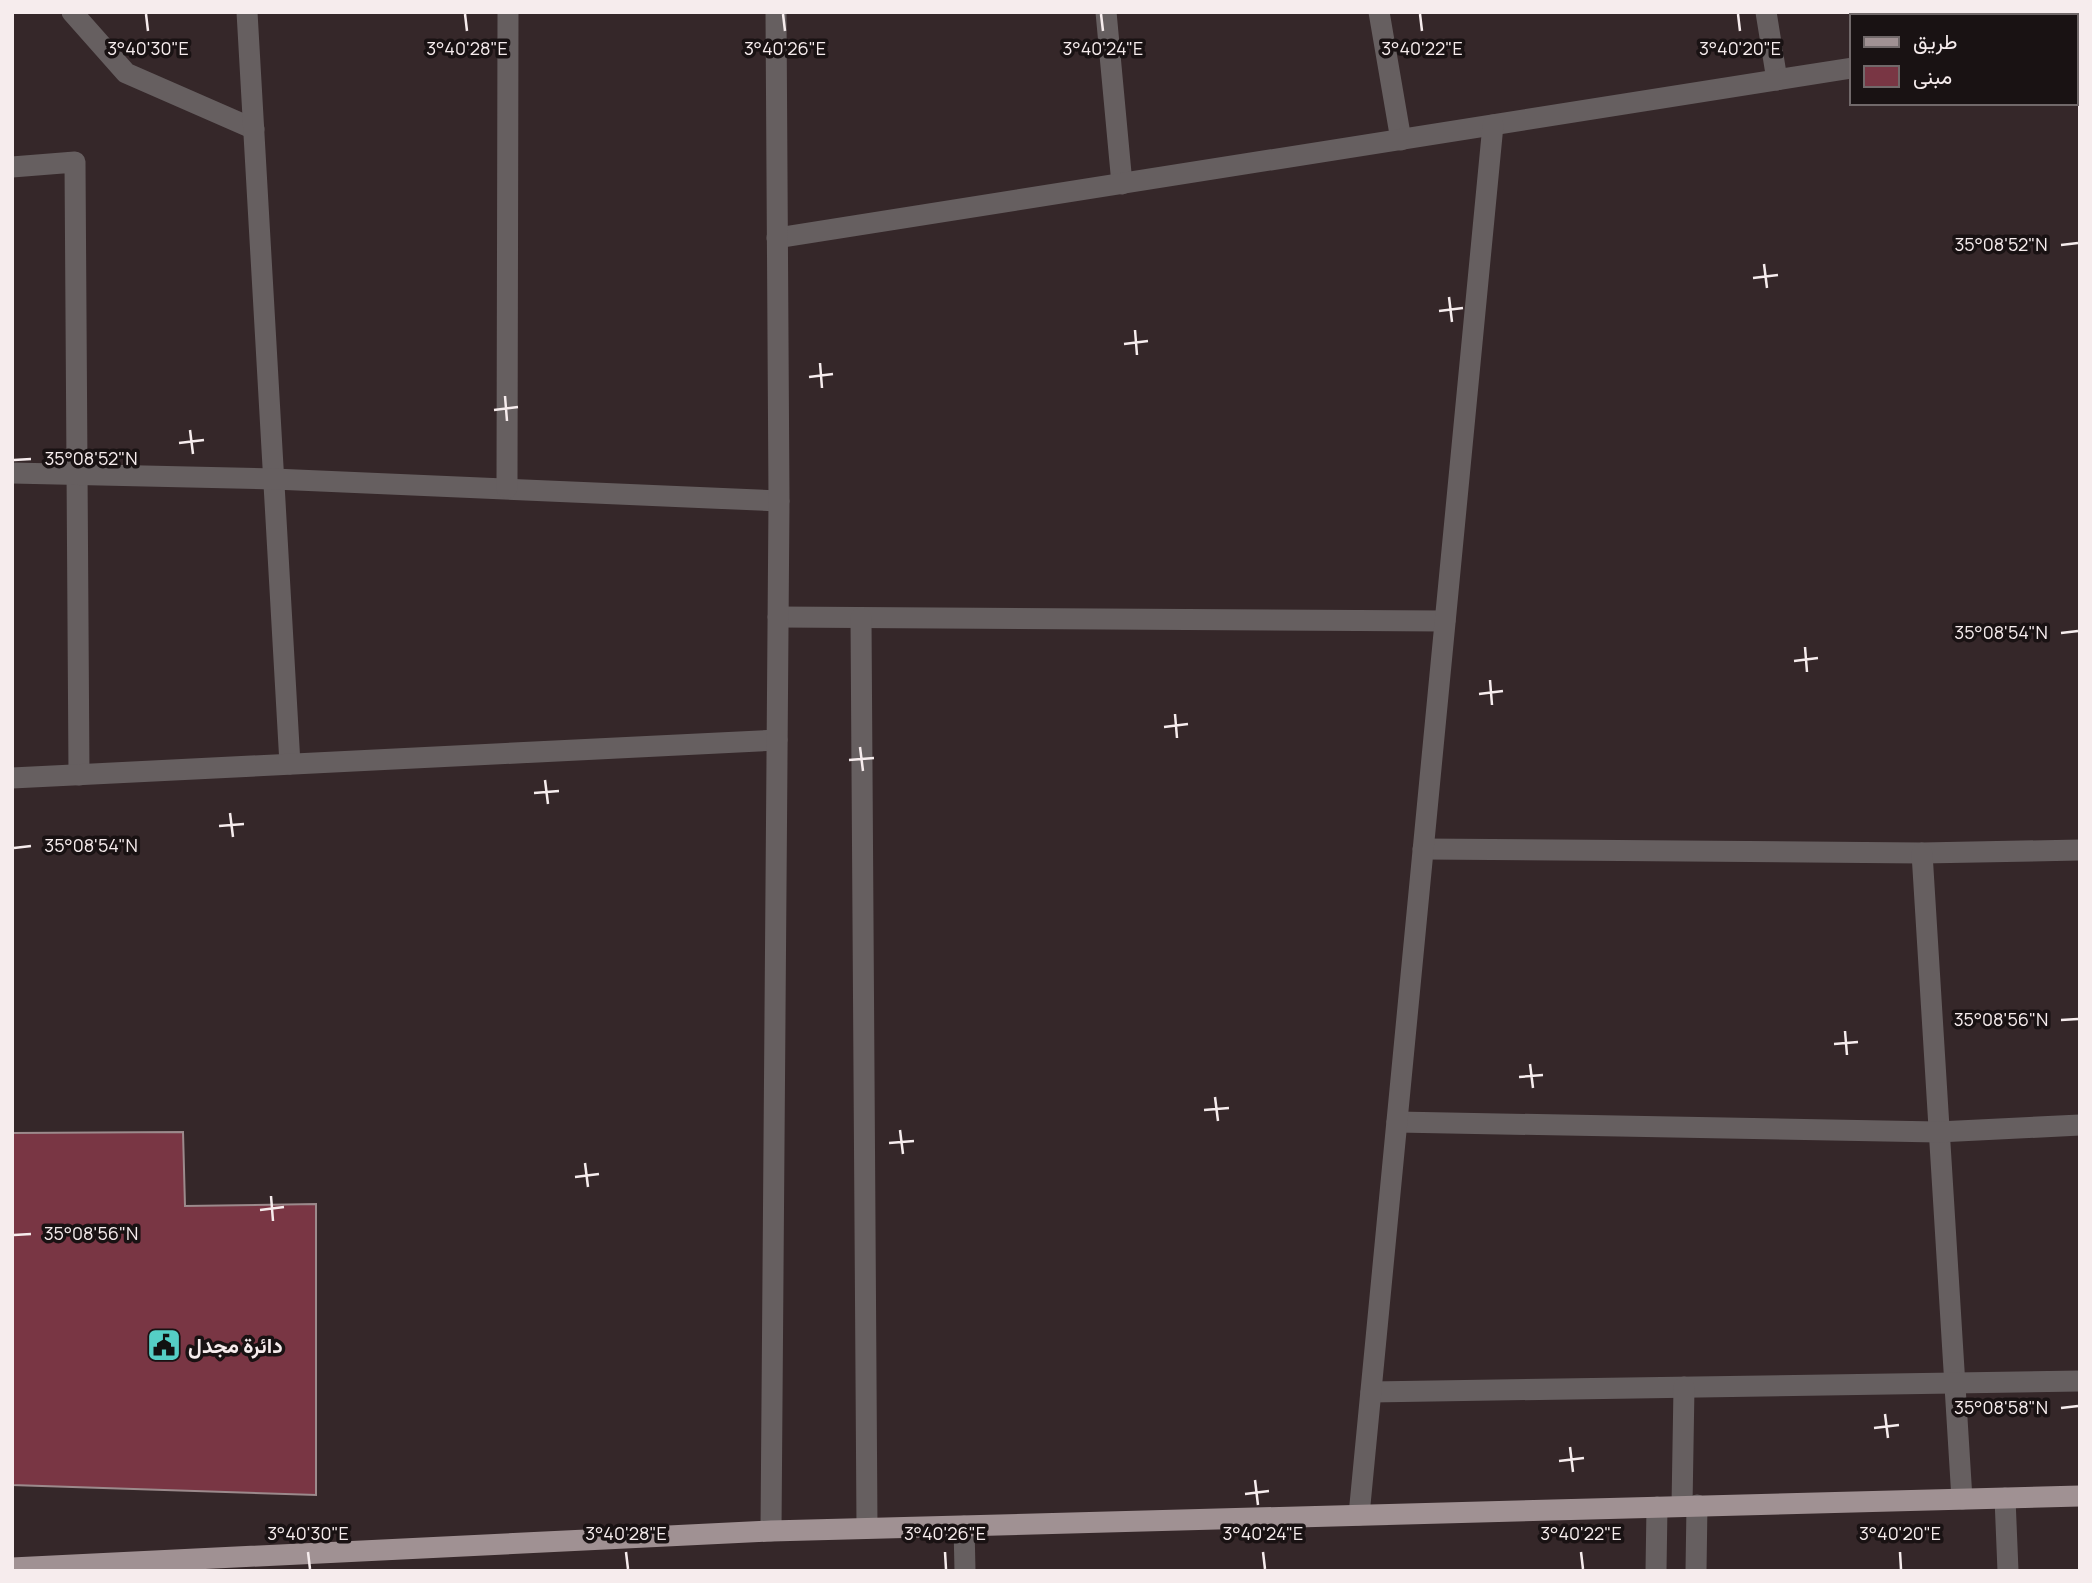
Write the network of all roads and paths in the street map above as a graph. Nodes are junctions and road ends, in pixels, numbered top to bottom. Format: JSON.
{"nodes":[{"id":1,"x":72,"y":12,"type":"edge"},
{"id":2,"x":247,"y":12,"type":"edge"},
{"id":3,"x":508,"y":12,"type":"edge"},
{"id":4,"x":776,"y":12,"type":"edge"},
{"id":5,"x":1106,"y":12,"type":"edge"},
{"id":6,"x":1379,"y":12,"type":"edge"},
{"id":7,"x":1766,"y":12,"type":"edge"},
{"id":8,"x":1850,"y":68,"type":"edge"},
{"id":9,"x":1777,"y":80,"type":"junction"},
{"id":10,"x":1493,"y":125,"type":"junction"},
{"id":11,"x":254,"y":129,"type":"junction"},
{"id":12,"x":1401,"y":140,"type":"junction"},
{"id":13,"x":12,"y":167,"type":"edge"},
{"id":14,"x":1122,"y":184,"type":"junction"},
{"id":15,"x":777,"y":238,"type":"junction"},
{"id":16,"x":12,"y":473,"type":"edge"},
{"id":17,"x":79,"y":475,"type":"junction"},
{"id":18,"x":274,"y":479,"type":"junction"},
{"id":19,"x":507,"y":488,"type":"junction"},
{"id":20,"x":779,"y":501,"type":"junction"},
{"id":21,"x":778,"y":617,"type":"junction"},
{"id":22,"x":861,"y":618,"type":"junction"},
{"id":23,"x":1445,"y":621,"type":"junction"},
{"id":24,"x":777,"y":740,"type":"junction"},
{"id":25,"x":290,"y":764,"type":"junction"},
{"id":26,"x":79,"y":775,"type":"junction"},
{"id":27,"x":12,"y":778,"type":"edge"},
{"id":28,"x":1423,"y":849,"type":"junction"},
{"id":29,"x":2080,"y":850,"type":"edge"},
{"id":30,"x":1922,"y":853,"type":"junction"},
{"id":31,"x":1397,"y":1122,"type":"junction"},
{"id":32,"x":2080,"y":1125,"type":"edge"},
{"id":33,"x":1938,"y":1132,"type":"junction"},
{"id":34,"x":2080,"y":1381,"type":"edge"},
{"id":35,"x":1954,"y":1382,"type":"junction"},
{"id":36,"x":1684,"y":1387,"type":"junction"},
{"id":37,"x":1371,"y":1392,"type":"junction"},
{"id":38,"x":2080,"y":1496,"type":"edge"},
{"id":39,"x":2005,"y":1498,"type":"junction"},
{"id":40,"x":1962,"y":1499,"type":"junction"},
{"id":41,"x":1689,"y":1506,"type":"junction"},
{"id":42,"x":1657,"y":1507,"type":"junction"},
{"id":43,"x":1359,"y":1515,"type":"junction"},
{"id":44,"x":964,"y":1526,"type":"junction"},
{"id":45,"x":867,"y":1528,"type":"junction"},
{"id":46,"x":771,"y":1531,"type":"junction"},
{"id":47,"x":12,"y":1568,"type":"edge"},
{"id":48,"x":53,"y":1569,"type":"edge"},
{"id":49,"x":965,"y":1571,"type":"edge"},
{"id":50,"x":1656,"y":1571,"type":"edge"},
{"id":51,"x":1696,"y":1571,"type":"edge"},
{"id":52,"x":2008,"y":1571,"type":"edge"}],
"edges":[{"from":1,"to":11,"type":"street"},
{"from":2,"to":11,"type":"street"},
{"from":3,"to":19,"type":"street"},
{"from":4,"to":15,"type":"street"},
{"from":5,"to":14,"type":"street"},
{"from":6,"to":12,"type":"street"},
{"from":7,"to":9,"type":"street"},
{"from":8,"to":9,"type":"street"},
{"from":9,"to":10,"type":"street"},
{"from":10,"to":12,"type":"street"},
{"from":10,"to":23,"type":"street"},
{"from":11,"to":18,"type":"street"},
{"from":12,"to":14,"type":"street"},
{"from":13,"to":17,"type":"street"},
{"from":14,"to":15,"type":"street"},
{"from":15,"to":20,"type":"street"},
{"from":16,"to":17,"type":"street"},
{"from":17,"to":18,"type":"street"},
{"from":17,"to":26,"type":"street"},
{"from":18,"to":19,"type":"street"},
{"from":18,"to":25,"type":"street"},
{"from":19,"to":20,"type":"street"},
{"from":20,"to":21,"type":"street"},
{"from":21,"to":22,"type":"street"},
{"from":21,"to":24,"type":"street"},
{"from":22,"to":23,"type":"street"},
{"from":22,"to":45,"type":"street"},
{"from":23,"to":28,"type":"street"},
{"from":24,"to":25,"type":"street"},
{"from":24,"to":46,"type":"street"},
{"from":25,"to":26,"type":"street"},
{"from":26,"to":27,"type":"street"},
{"from":28,"to":30,"type":"street"},
{"from":28,"to":31,"type":"street"},
{"from":29,"to":30,"type":"street"},
{"from":30,"to":33,"type":"street"},
{"from":31,"to":33,"type":"street"},
{"from":31,"to":37,"type":"street"},
{"from":32,"to":33,"type":"street"},
{"from":33,"to":35,"type":"street"},
{"from":34,"to":35,"type":"street"},
{"from":35,"to":36,"type":"street"},
{"from":35,"to":40,"type":"street"},
{"from":36,"to":37,"type":"street"},
{"from":36,"to":41,"type":"street"},
{"from":37,"to":43,"type":"street"},
{"from":38,"to":39,"type":"main road"},
{"from":39,"to":40,"type":"main road"},
{"from":39,"to":52,"type":"street"},
{"from":40,"to":41,"type":"main road"},
{"from":41,"to":42,"type":"main road"},
{"from":41,"to":51,"type":"street"},
{"from":42,"to":43,"type":"main road"},
{"from":42,"to":50,"type":"street"},
{"from":43,"to":44,"type":"main road"},
{"from":44,"to":45,"type":"main road"},
{"from":44,"to":49,"type":"street"},
{"from":45,"to":46,"type":"main road"},
{"from":46,"to":48,"type":"main road"},
{"from":47,"to":48,"type":"main road"}]}
